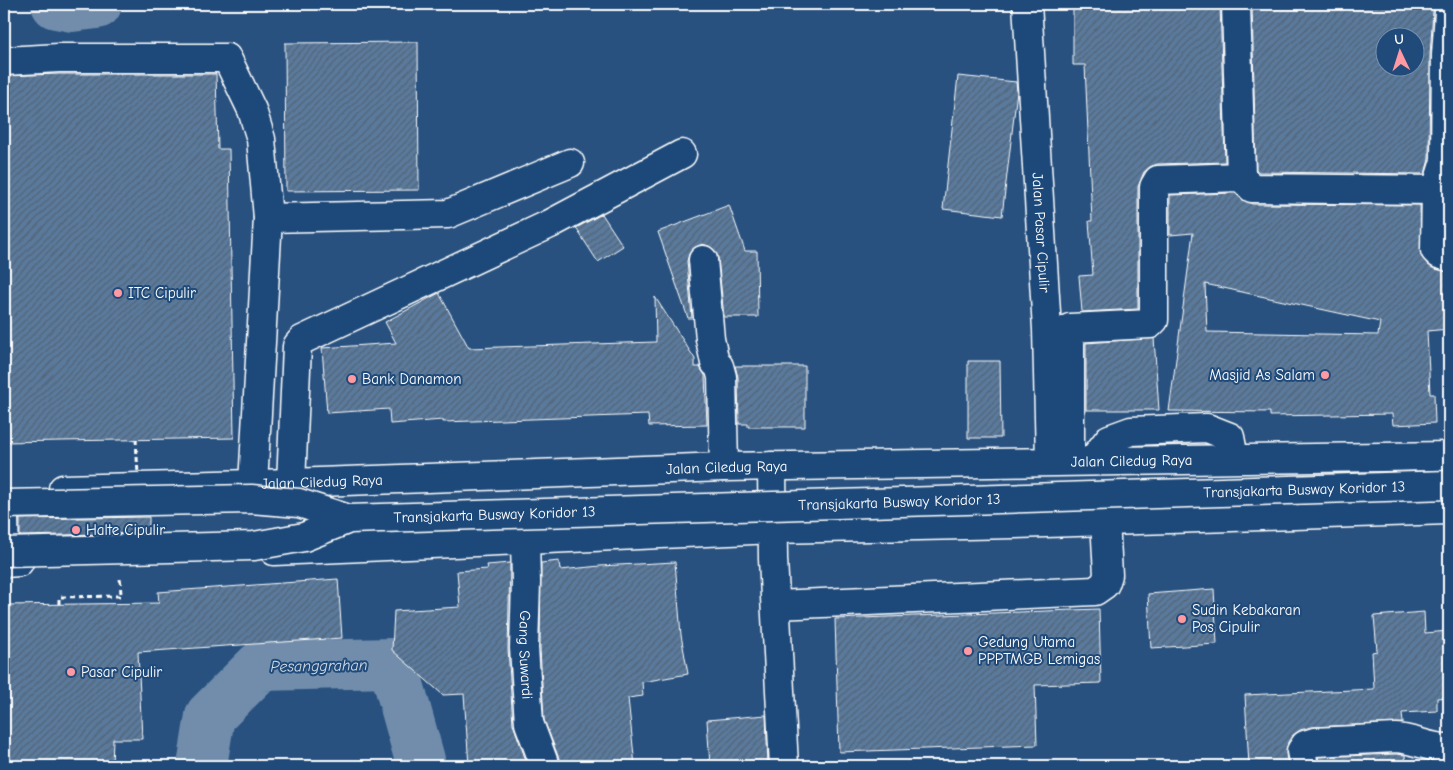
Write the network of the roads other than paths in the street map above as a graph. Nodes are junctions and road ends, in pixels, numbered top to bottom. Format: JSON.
{"nodes":[{"id":1,"x":1027,"y":4,"type":"edge"},
{"id":2,"x":1236,"y":4,"type":"edge"},
{"id":3,"x":1449,"y":12,"type":"edge"},
{"id":4,"x":4,"y":61,"type":"edge"},
{"id":5,"x":682,"y":154,"type":"dead end"},
{"id":6,"x":570,"y":163,"type":"dead end"},
{"id":7,"x":1241,"y":177,"type":"junction"},
{"id":8,"x":1436,"y":190,"type":"junction"},
{"id":9,"x":268,"y":218,"type":"junction"},
{"id":10,"x":1449,"y":256,"type":"edge"},
{"id":11,"x":704,"y":260,"type":"dead end"},
{"id":12,"x":1059,"y":328,"type":"junction"},
{"id":13,"x":1181,"y":429,"type":"junction"},
{"id":14,"x":1449,"y":456,"type":"edge"},
{"id":15,"x":1234,"y":458,"type":"junction"},
{"id":16,"x":1183,"y":459,"type":"junction"},
{"id":17,"x":1071,"y":461,"type":"junction"},
{"id":18,"x":772,"y":466,"type":"junction"},
{"id":19,"x":724,"y":467,"type":"junction"},
{"id":20,"x":291,"y":483,"type":"junction"},
{"id":21,"x":254,"y":484,"type":"junction"},
{"id":22,"x":1449,"y":485,"type":"edge"},
{"id":23,"x":4,"y":491,"type":"edge"},
{"id":24,"x":4,"y":504,"type":"edge"},
{"id":25,"x":1449,"y":510,"type":"edge"},
{"id":26,"x":4,"y":517,"type":"edge"},
{"id":27,"x":1185,"y":518,"type":"junction"},
{"id":28,"x":350,"y":519,"type":"junction"},
{"id":29,"x":1105,"y":520,"type":"junction"},
{"id":30,"x":773,"y":529,"type":"junction"},
{"id":31,"x":525,"y":540,"type":"junction"},
{"id":32,"x":4,"y":557,"type":"edge"},
{"id":33,"x":776,"y":605,"type":"junction"},
{"id":34,"x":1449,"y":748,"type":"edge"},
{"id":35,"x":545,"y":766,"type":"edge"},
{"id":36,"x":784,"y":766,"type":"edge"},
{"id":37,"x":1304,"y":766,"type":"edge"}],
"edges":[{"from":1,"to":12,"type":"main road","name":"Jalan Pasar Cipulir"},
{"from":2,"to":7,"type":"main road"},
{"from":3,"to":8,"type":"main road"},
{"from":4,"to":9,"type":"main road"},
{"from":5,"to":20,"type":"main road"},
{"from":6,"to":9,"type":"main road"},
{"from":7,"to":8,"type":"main road"},
{"from":7,"to":12,"type":"main road"},
{"from":8,"to":10,"type":"main road"},
{"from":9,"to":21,"type":"main road"},
{"from":11,"to":19,"type":"main road"},
{"from":12,"to":17,"type":"main road","name":"Jalan Pasar Cipulir"},
{"from":13,"to":15,"type":"main road"},
{"from":13,"to":16,"type":"main road"},
{"from":13,"to":17,"type":"main road"},
{"from":14,"to":15,"type":"main road","name":"Jalan Ciledug Raya"},
{"from":15,"to":16,"type":"main road","name":"Jalan Ciledug Raya"},
{"from":16,"to":17,"type":"main road","name":"Jalan Ciledug Raya"},
{"from":16,"to":27,"type":"main road"},
{"from":17,"to":18,"type":"main road","name":"Jalan Ciledug Raya"},
{"from":18,"to":19,"type":"main road","name":"Jalan Ciledug Raya"},
{"from":18,"to":30,"type":"main road"},
{"from":19,"to":20,"type":"main road","name":"Jalan Ciledug Raya"},
{"from":20,"to":21,"type":"main road","name":"Jalan Ciledug Raya"},
{"from":21,"to":23,"type":"main road","name":"Jalan Ciledug Raya"},
{"from":22,"to":28,"type":"main road","name":"Transjakarta Busway Koridor 13","bridge":true},
{"from":24,"to":28,"type":"main road","name":"Transjakarta Busway Koridor 13","bridge":true},
{"from":25,"to":27,"type":"main road"},
{"from":26,"to":32,"type":"main road"},
{"from":27,"to":29,"type":"main road"},
{"from":28,"to":32,"type":"main road","name":"Transjakarta Busway Koridor 13","bridge":true},
{"from":29,"to":30,"type":"main road"},
{"from":29,"to":33,"type":"main road"},
{"from":30,"to":31,"type":"main road"},
{"from":30,"to":33,"type":"main road"},
{"from":31,"to":32,"type":"main road"},
{"from":31,"to":35,"type":"main road","name":"Gang Suwardi"},
{"from":33,"to":36,"type":"main road"},
{"from":34,"to":37,"type":"main road"}]}
